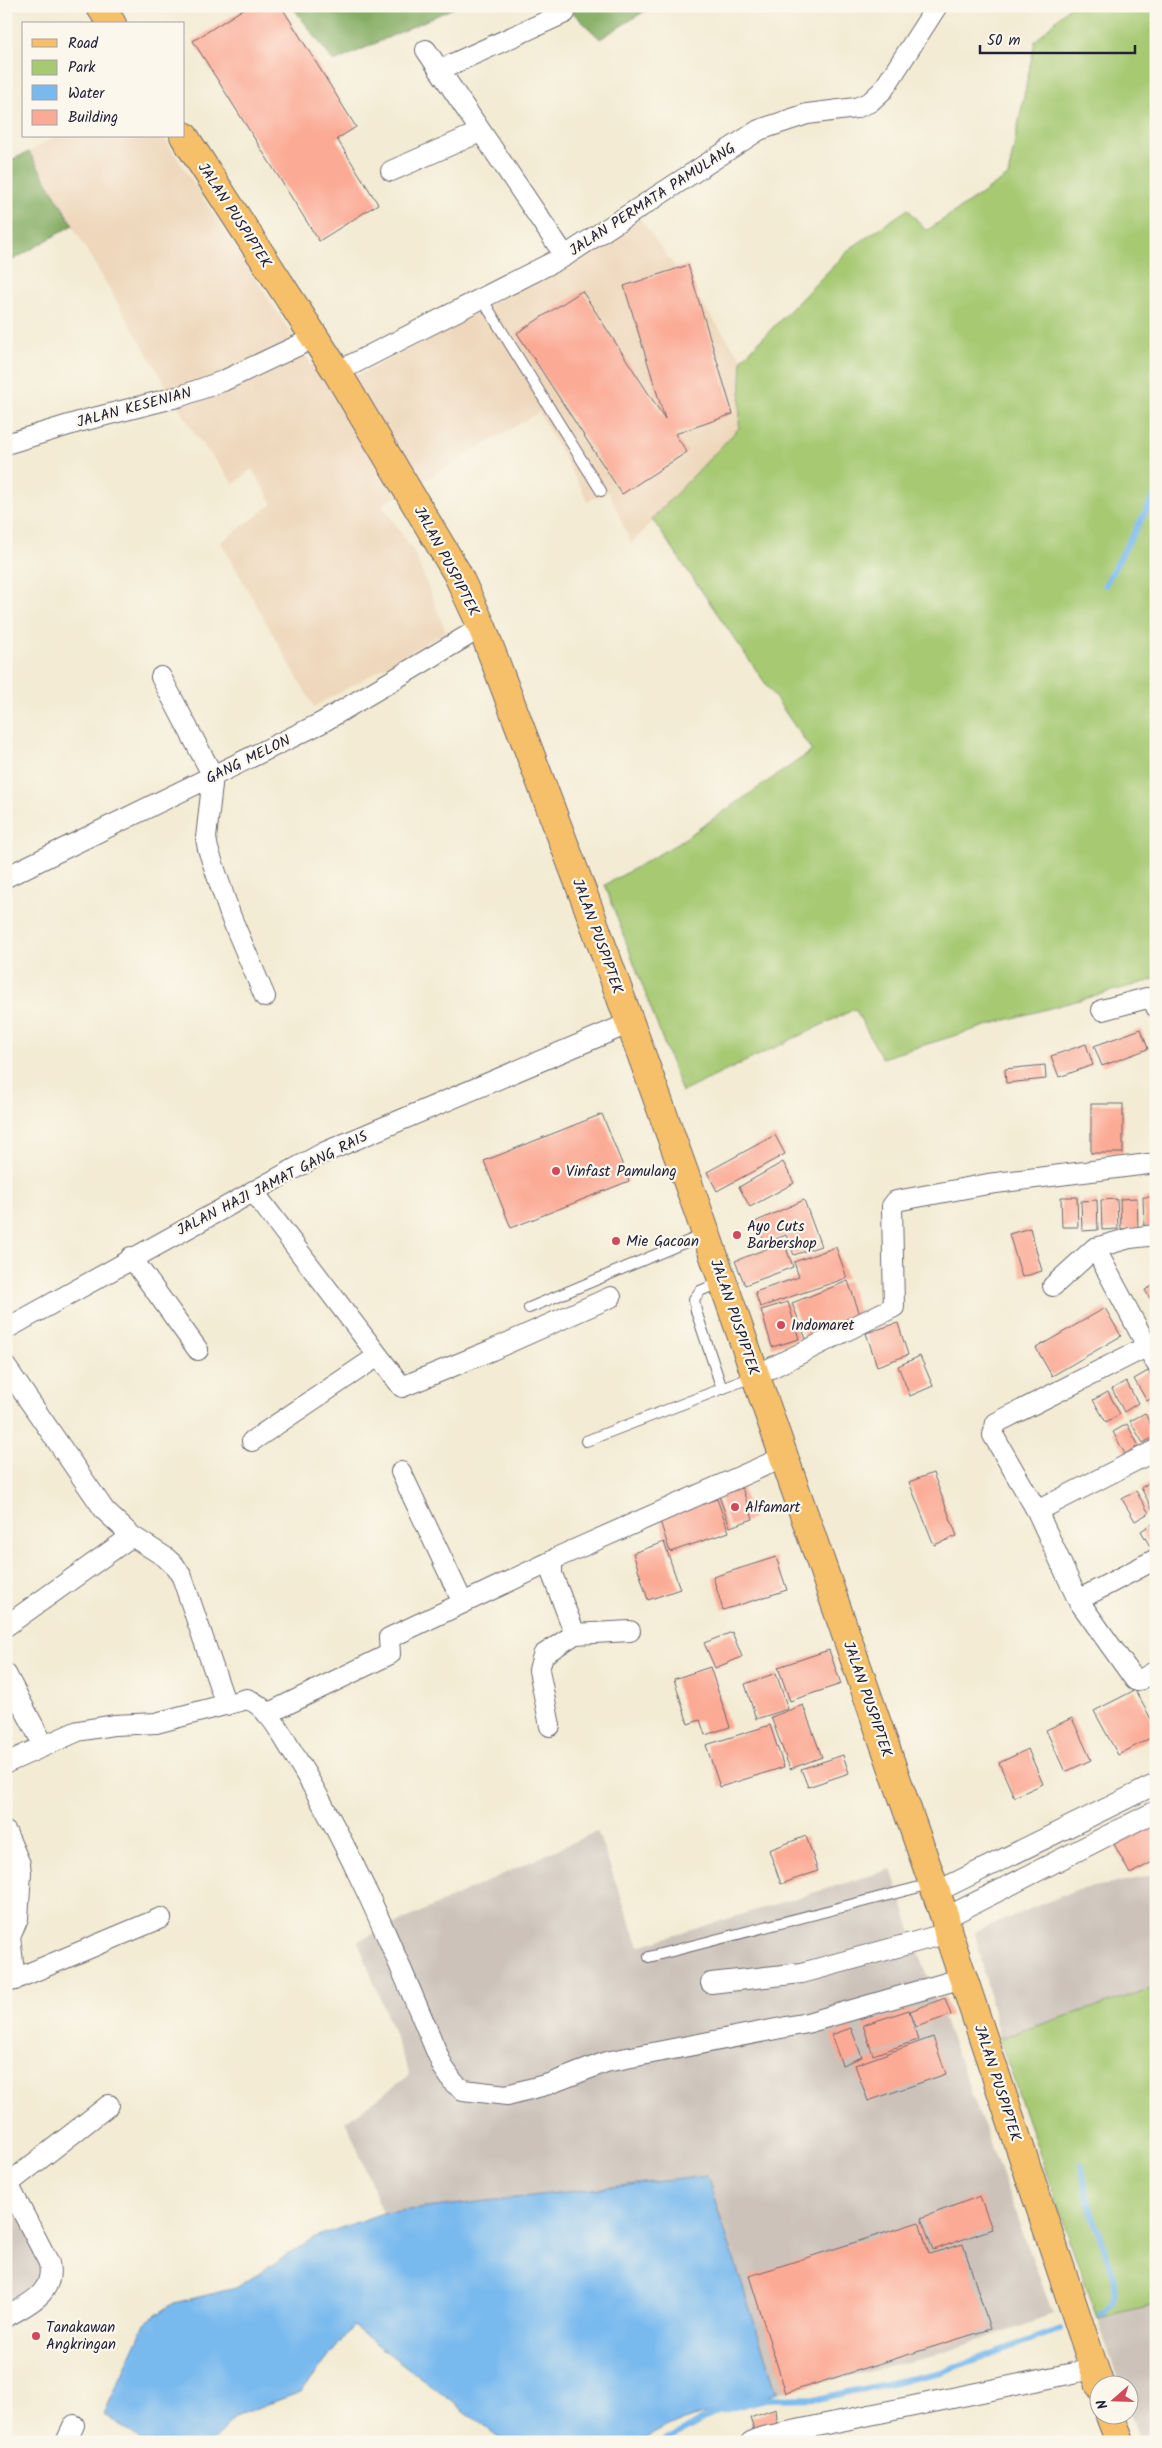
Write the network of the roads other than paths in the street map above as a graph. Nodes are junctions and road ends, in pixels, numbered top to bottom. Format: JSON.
{"nodes":[{"id":1,"x":100,"y":6,"type":"edge"},
{"id":2,"x":937,"y":6,"type":"edge"},
{"id":3,"x":566,"y":13,"type":"dead end"},
{"id":4,"x":111,"y":22,"type":"edge"},
{"id":5,"x":426,"y":50,"type":"dead end"},
{"id":6,"x":439,"y":70,"type":"junction"},
{"id":7,"x":480,"y":132,"type":"junction"},
{"id":8,"x":185,"y":138,"type":"edge"},
{"id":9,"x":392,"y":171,"type":"dead end"},
{"id":10,"x":565,"y":256,"type":"junction"},
{"id":11,"x":482,"y":299,"type":"junction"},
{"id":12,"x":314,"y":338,"type":"junction"},
{"id":13,"x":337,"y":372,"type":"junction"},
{"id":14,"x":6,"y":444,"type":"edge"},
{"id":15,"x":601,"y":491,"type":"dead end"},
{"id":16,"x":482,"y":627,"type":"junction"},
{"id":17,"x":161,"y":677,"type":"dead end"},
{"id":18,"x":213,"y":776,"type":"junction"},
{"id":19,"x":6,"y":877,"type":"edge"},
{"id":20,"x":264,"y":997,"type":"dead end"},
{"id":21,"x":1156,"y":1007,"type":"edge"},
{"id":22,"x":1102,"y":1010,"type":"dead end"},
{"id":23,"x":630,"y":1023,"type":"junction"},
{"id":24,"x":1156,"y":1163,"type":"edge"},
{"id":25,"x":253,"y":1191,"type":"junction"},
{"id":26,"x":706,"y":1234,"type":"junction"},
{"id":27,"x":1156,"y":1235,"type":"edge"},
{"id":28,"x":1095,"y":1248,"type":"junction"},
{"id":29,"x":132,"y":1258,"type":"junction"},
{"id":30,"x":723,"y":1281,"type":"junction"},
{"id":31,"x":1053,"y":1286,"type":"dead end"},
{"id":32,"x":611,"y":1297,"type":"dead end"},
{"id":33,"x":529,"y":1308,"type":"dead end"},
{"id":34,"x":6,"y":1329,"type":"edge"},
{"id":35,"x":198,"y":1350,"type":"dead end"},
{"id":36,"x":1151,"y":1355,"type":"edge"},
{"id":37,"x":378,"y":1356,"type":"junction"},
{"id":38,"x":6,"y":1368,"type":"edge"},
{"id":39,"x":755,"y":1376,"type":"junction"},
{"id":40,"x":722,"y":1389,"type":"junction"},
{"id":41,"x":252,"y":1441,"type":"dead end"},
{"id":42,"x":586,"y":1441,"type":"dead end"},
{"id":43,"x":1156,"y":1450,"type":"edge"},
{"id":44,"x":784,"y":1457,"type":"junction"},
{"id":45,"x":400,"y":1472,"type":"dead end"},
{"id":46,"x":1036,"y":1511,"type":"junction"},
{"id":47,"x":132,"y":1536,"type":"junction"},
{"id":48,"x":1156,"y":1559,"type":"edge"},
{"id":49,"x":552,"y":1561,"type":"junction"},
{"id":50,"x":1078,"y":1600,"type":"junction"},
{"id":51,"x":463,"y":1603,"type":"junction"},
{"id":52,"x":6,"y":1626,"type":"edge"},
{"id":53,"x":630,"y":1631,"type":"dead end"},
{"id":54,"x":575,"y":1634,"type":"junction"},
{"id":55,"x":1156,"y":1671,"type":"edge"},
{"id":56,"x":6,"y":1674,"type":"edge"},
{"id":57,"x":226,"y":1705,"type":"junction"},
{"id":58,"x":267,"y":1714,"type":"junction"},
{"id":59,"x":550,"y":1726,"type":"dead end"},
{"id":60,"x":44,"y":1746,"type":"junction"},
{"id":61,"x":6,"y":1763,"type":"edge"},
{"id":62,"x":1156,"y":1784,"type":"edge"},
{"id":63,"x":1156,"y":1811,"type":"edge"},
{"id":64,"x":6,"y":1832,"type":"edge"},
{"id":65,"x":934,"y":1888,"type":"junction"},
{"id":66,"x":160,"y":1918,"type":"dead end"},
{"id":67,"x":946,"y":1926,"type":"junction"},
{"id":68,"x":649,"y":1957,"type":"dead end"},
{"id":69,"x":963,"y":1978,"type":"junction"},
{"id":70,"x":10,"y":1982,"type":"edge"},
{"id":71,"x":711,"y":1983,"type":"dead end"},
{"id":72,"x":109,"y":2105,"type":"dead end"},
{"id":73,"x":7,"y":2182,"type":"edge"},
{"id":74,"x":6,"y":2317,"type":"edge"},
{"id":75,"x":1096,"y":2376,"type":"edge"},
{"id":76,"x":1090,"y":2378,"type":"edge"},
{"id":77,"x":1114,"y":2426,"type":"edge"},
{"id":78,"x":751,"y":2442,"type":"edge"},
{"id":79,"x":1120,"y":2442,"type":"edge"}],
"edges":[{"from":1,"to":4,"type":"main road"},
{"from":2,"to":10,"type":"street","name":"JALAN PERMATA PAMULANG"},
{"from":3,"to":6,"type":"street"},
{"from":5,"to":6,"type":"street"},
{"from":6,"to":7,"type":"street"},
{"from":7,"to":9,"type":"street"},
{"from":7,"to":10,"type":"street"},
{"from":8,"to":12,"type":"main road","name":"JALAN PUSPIPTEK"},
{"from":10,"to":11,"type":"street","name":"JALAN PERMATA PAMULANG"},
{"from":11,"to":13,"type":"street","name":"JALAN PERMATA PAMULANG"},
{"from":11,"to":15,"type":"lane"},
{"from":12,"to":13,"type":"main road","name":"JALAN PUSPIPTEK"},
{"from":12,"to":14,"type":"street","name":"JALAN KESENIAN"},
{"from":13,"to":16,"type":"main road","name":"JALAN PUSPIPTEK"},
{"from":16,"to":18,"type":"street","name":"GANG MELON"},
{"from":16,"to":23,"type":"main road","name":"JALAN PUSPIPTEK"},
{"from":17,"to":18,"type":"street"},
{"from":18,"to":19,"type":"street","name":"GANG MELON"},
{"from":18,"to":20,"type":"street"},
{"from":21,"to":22,"type":"street"},
{"from":23,"to":25,"type":"street","name":"JALAN HAJI JAMAT GANG RAIS"},
{"from":23,"to":26,"type":"main road","name":"JALAN PUSPIPTEK"},
{"from":24,"to":39,"type":"street"},
{"from":25,"to":29,"type":"street","name":"JALAN HAJI JAMAT GANG RAIS"},
{"from":25,"to":37,"type":"street"},
{"from":26,"to":30,"type":"main road","name":"JALAN PUSPIPTEK"},
{"from":26,"to":33,"type":"lane"},
{"from":27,"to":28,"type":"street"},
{"from":28,"to":31,"type":"street"},
{"from":28,"to":36,"type":"street"},
{"from":29,"to":34,"type":"street","name":"JALAN HAJI JAMAT GANG RAIS"},
{"from":29,"to":35,"type":"street"},
{"from":30,"to":39,"type":"main road","name":"JALAN PUSPIPTEK"},
{"from":30,"to":40,"type":"lane"},
{"from":32,"to":37,"type":"street"},
{"from":36,"to":46,"type":"street"},
{"from":37,"to":41,"type":"street"},
{"from":38,"to":47,"type":"street"},
{"from":39,"to":40,"type":"lane"},
{"from":39,"to":44,"type":"main road","name":"JALAN PUSPIPTEK"},
{"from":40,"to":42,"type":"lane"},
{"from":43,"to":46,"type":"street"},
{"from":44,"to":49,"type":"street"},
{"from":44,"to":65,"type":"main road","name":"JALAN PUSPIPTEK"},
{"from":45,"to":51,"type":"street"},
{"from":46,"to":50,"type":"street"},
{"from":47,"to":52,"type":"street"},
{"from":47,"to":57,"type":"street"},
{"from":48,"to":50,"type":"street"},
{"from":49,"to":51,"type":"street"},
{"from":49,"to":54,"type":"street"},
{"from":50,"to":55,"type":"street"},
{"from":51,"to":58,"type":"street"},
{"from":53,"to":54,"type":"street"},
{"from":54,"to":59,"type":"street"},
{"from":56,"to":60,"type":"street"},
{"from":57,"to":58,"type":"street"},
{"from":57,"to":60,"type":"street"},
{"from":58,"to":69,"type":"street"},
{"from":60,"to":61,"type":"street"},
{"from":62,"to":65,"type":"street"},
{"from":63,"to":67,"type":"street"},
{"from":64,"to":70,"type":"street"},
{"from":65,"to":67,"type":"main road","name":"JALAN PUSPIPTEK"},
{"from":65,"to":68,"type":"lane"},
{"from":66,"to":70,"type":"street"},
{"from":67,"to":69,"type":"main road","name":"JALAN PUSPIPTEK"},
{"from":67,"to":71,"type":"street"},
{"from":69,"to":75,"type":"main road","name":"JALAN PUSPIPTEK"},
{"from":72,"to":73,"type":"street"},
{"from":73,"to":74,"type":"street"},
{"from":76,"to":78,"type":"street"},
{"from":77,"to":79,"type":"main road"}]}
